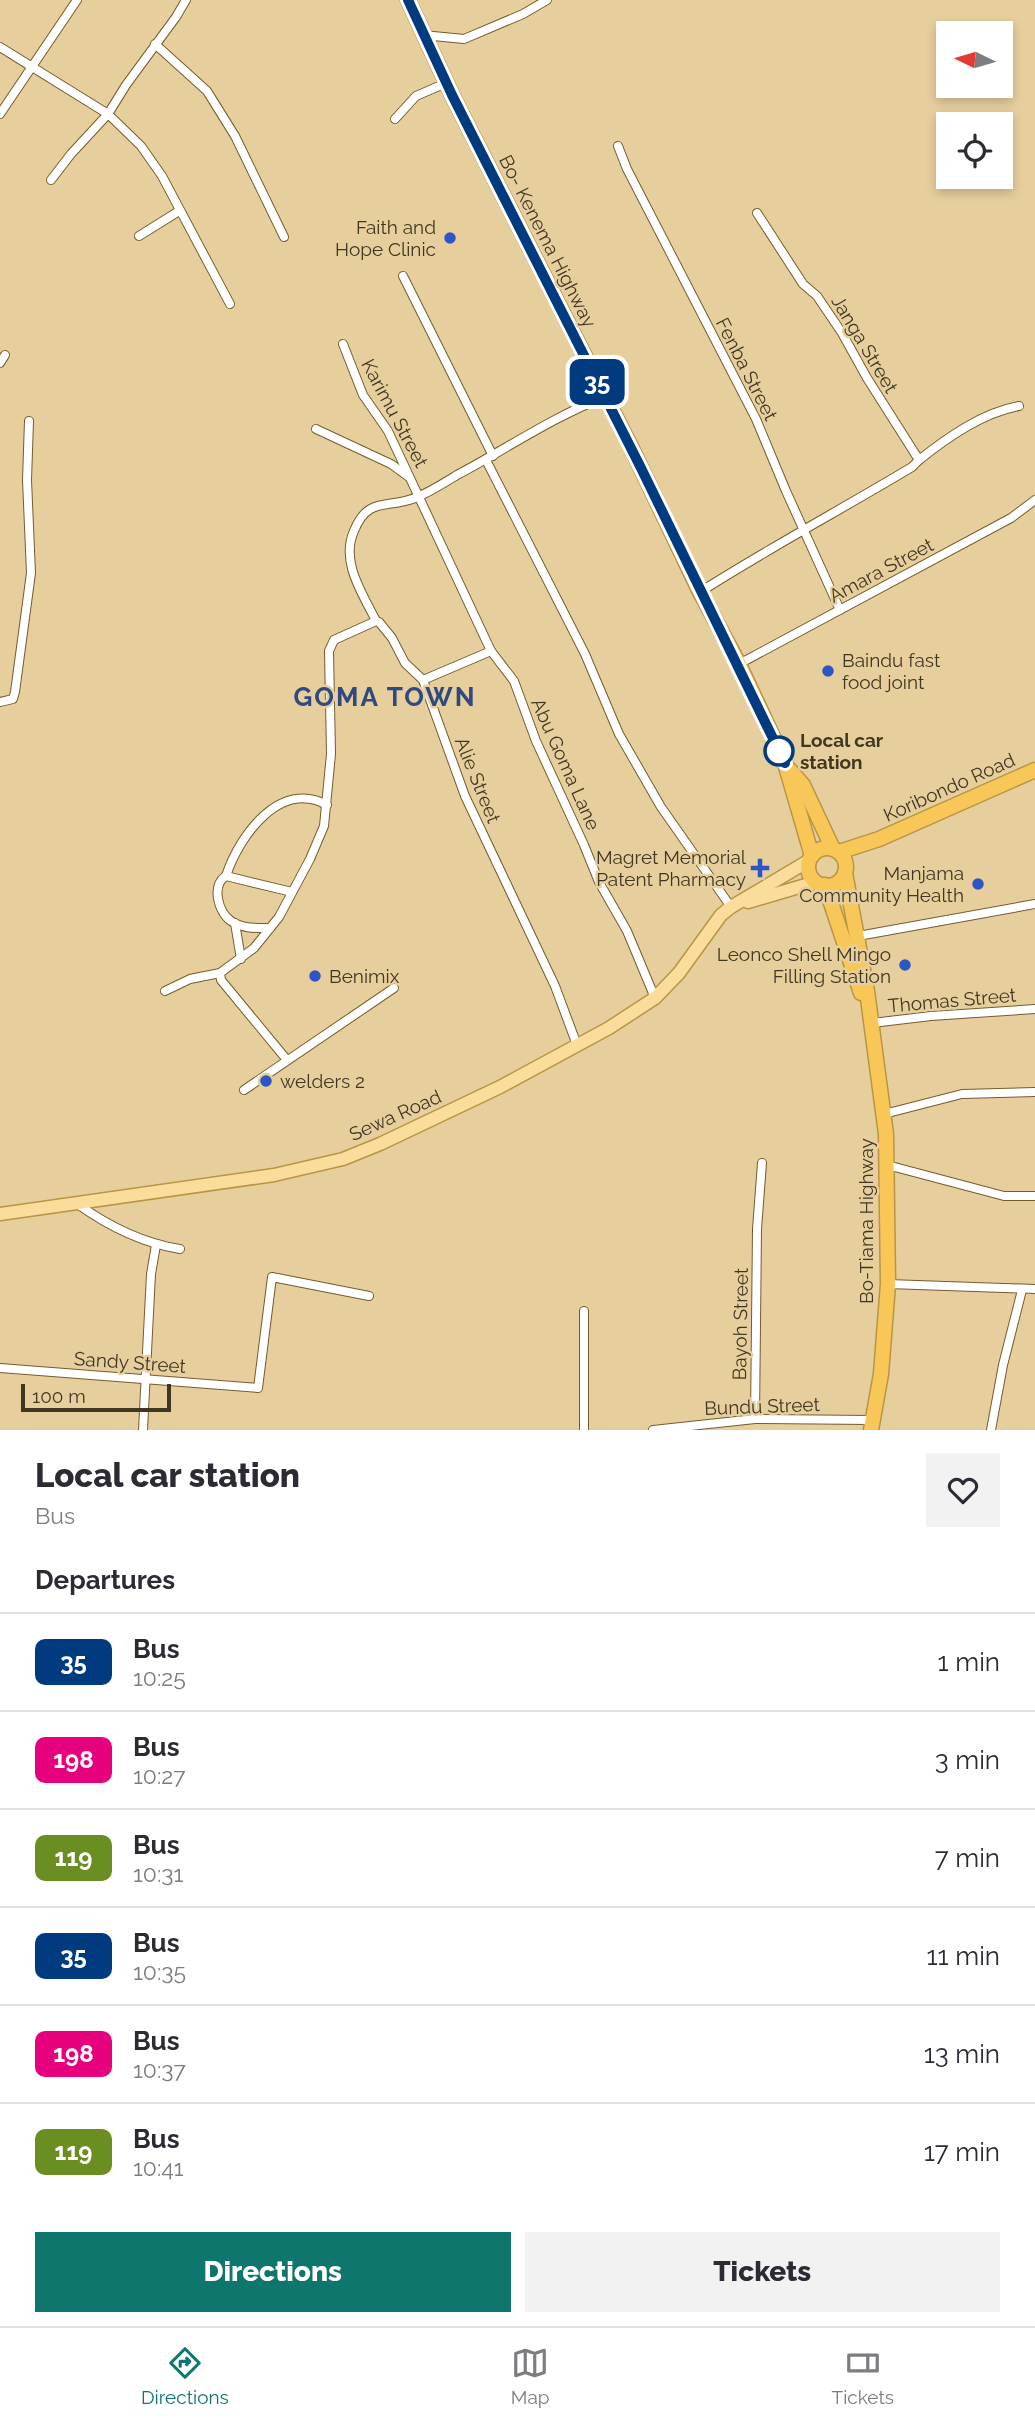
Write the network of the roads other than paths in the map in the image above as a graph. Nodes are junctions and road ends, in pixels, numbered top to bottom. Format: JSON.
{"nodes":[{"id":1,"x":77,"y":0,"type":"edge"},
{"id":2,"x":186,"y":0,"type":"edge"},
{"id":3,"x":408,"y":0,"type":"edge"},
{"id":4,"x":547,"y":0,"type":"edge"},
{"id":5,"x":423,"y":34,"type":"junction"},
{"id":6,"x":155,"y":44,"type":"junction"},
{"id":7,"x":0,"y":47,"type":"edge"},
{"id":8,"x":30,"y":67,"type":"junction"},
{"id":9,"x":446,"y":83,"type":"junction"},
{"id":10,"x":0,"y":114,"type":"edge"},
{"id":11,"x":108,"y":114,"type":"junction"},
{"id":12,"x":395,"y":119,"type":"dead end"},
{"id":13,"x":618,"y":146,"type":"dead end"},
{"id":14,"x":51,"y":180,"type":"dead end"},
{"id":15,"x":179,"y":211,"type":"junction"},
{"id":16,"x":757,"y":213,"type":"dead end"},
{"id":17,"x":139,"y":236,"type":"dead end"},
{"id":18,"x":284,"y":237,"type":"dead end"},
{"id":19,"x":403,"y":276,"type":"dead end"},
{"id":20,"x":230,"y":303,"type":"dead end"},
{"id":21,"x":343,"y":344,"type":"dead end"},
{"id":22,"x":5,"y":355,"type":"dead end"},
{"id":23,"x":0,"y":363,"type":"edge"},
{"id":24,"x":604,"y":397,"type":"junction"},
{"id":25,"x":1019,"y":407,"type":"dead end"},
{"id":26,"x":29,"y":421,"type":"dead end"},
{"id":27,"x":316,"y":429,"type":"dead end"},
{"id":28,"x":490,"y":458,"type":"junction"},
{"id":29,"x":919,"y":460,"type":"junction"},
{"id":30,"x":412,"y":479,"type":"junction"},
{"id":31,"x":420,"y":495,"type":"junction"},
{"id":32,"x":1035,"y":500,"type":"edge"},
{"id":33,"x":804,"y":531,"type":"junction"},
{"id":34,"x":700,"y":592,"type":"junction"},
{"id":35,"x":840,"y":610,"type":"junction"},
{"id":36,"x":376,"y":621,"type":"junction"},
{"id":37,"x":491,"y":651,"type":"junction"},
{"id":38,"x":738,"y":664,"type":"junction"},
{"id":39,"x":423,"y":680,"type":"junction"},
{"id":40,"x":0,"y":702,"type":"edge"},
{"id":41,"x":785,"y":763,"type":"junction"},
{"id":42,"x":1035,"y":770,"type":"edge"},
{"id":43,"x":327,"y":805,"type":"junction"},
{"id":44,"x":811,"y":858,"type":"junction"},
{"id":45,"x":841,"y":859,"type":"junction"},
{"id":46,"x":226,"y":876,"type":"junction"},
{"id":47,"x":821,"y":884,"type":"junction"},
{"id":48,"x":292,"y":892,"type":"junction"},
{"id":49,"x":1035,"y":904,"type":"edge"},
{"id":50,"x":734,"y":905,"type":"junction"},
{"id":51,"x":235,"y":923,"type":"junction"},
{"id":52,"x":270,"y":928,"type":"junction"},
{"id":53,"x":858,"y":936,"type":"junction"},
{"id":54,"x":240,"y":959,"type":"junction"},
{"id":55,"x":220,"y":973,"type":"junction"},
{"id":56,"x":394,"y":988,"type":"dead end"},
{"id":57,"x":165,"y":991,"type":"dead end"},
{"id":58,"x":655,"y":998,"type":"junction"},
{"id":59,"x":1035,"y":1009,"type":"edge"},
{"id":60,"x":870,"y":1017,"type":"junction"},
{"id":61,"x":578,"y":1045,"type":"junction"},
{"id":62,"x":287,"y":1060,"type":"junction"},
{"id":63,"x":244,"y":1090,"type":"dead end"},
{"id":64,"x":1035,"y":1092,"type":"edge"},
{"id":65,"x":884,"y":1114,"type":"junction"},
{"id":66,"x":762,"y":1163,"type":"dead end"},
{"id":67,"x":887,"y":1165,"type":"junction"},
{"id":68,"x":1035,"y":1196,"type":"edge"},
{"id":69,"x":76,"y":1203,"type":"junction"},
{"id":70,"x":0,"y":1214,"type":"edge"},
{"id":71,"x":156,"y":1245,"type":"junction"},
{"id":72,"x":180,"y":1249,"type":"dead end"},
{"id":73,"x":888,"y":1284,"type":"junction"},
{"id":74,"x":1035,"y":1289,"type":"edge"},
{"id":75,"x":1022,"y":1290,"type":"junction"},
{"id":76,"x":369,"y":1296,"type":"dead end"},
{"id":77,"x":584,"y":1311,"type":"dead end"},
{"id":78,"x":0,"y":1368,"type":"edge"},
{"id":79,"x":145,"y":1379,"type":"junction"},
{"id":80,"x":755,"y":1419,"type":"junction"},
{"id":81,"x":874,"y":1426,"type":"edge"},
{"id":82,"x":144,"y":1430,"type":"edge"},
{"id":83,"x":584,"y":1430,"type":"edge"},
{"id":84,"x":653,"y":1430,"type":"edge"},
{"id":85,"x":991,"y":1430,"type":"edge"}],
"edges":[{"from":1,"to":8,"type":"street"},
{"from":2,"to":6,"type":"street"},
{"from":3,"to":5,"type":"highway","name":"Bo- Kenema Highway"},
{"from":4,"to":5,"type":"street"},
{"from":5,"to":9,"type":"highway","name":"Bo- Kenema Highway"},
{"from":6,"to":11,"type":"street"},
{"from":6,"to":18,"type":"street"},
{"from":7,"to":8,"type":"street"},
{"from":8,"to":10,"type":"street"},
{"from":8,"to":11,"type":"street"},
{"from":9,"to":12,"type":"street"},
{"from":9,"to":24,"type":"highway","name":"Bo- Kenema Highway"},
{"from":11,"to":14,"type":"street"},
{"from":11,"to":15,"type":"street"},
{"from":13,"to":33,"type":"street","name":"Fenba Street"},
{"from":15,"to":17,"type":"street"},
{"from":15,"to":20,"type":"street"},
{"from":16,"to":29,"type":"street","name":"Janga Street"},
{"from":19,"to":28,"type":"street"},
{"from":21,"to":30,"type":"street","name":"Karimu Street"},
{"from":22,"to":23,"type":"street"},
{"from":24,"to":28,"type":"street","name":"Alie Street"},
{"from":24,"to":34,"type":"highway","name":"Bo- Kenema Highway"},
{"from":25,"to":29,"type":"street"},
{"from":26,"to":40,"type":"street"},
{"from":27,"to":30,"type":"street"},
{"from":28,"to":31,"type":"street","name":"Alie Street"},
{"from":28,"to":50,"type":"street"},
{"from":29,"to":33,"type":"street"},
{"from":30,"to":31,"type":"street","name":"Karimu Street"},
{"from":31,"to":36,"type":"street","name":"Alie Street"},
{"from":31,"to":37,"type":"street","name":"Karimu Street"},
{"from":32,"to":35,"type":"street","name":"Amara Street"},
{"from":33,"to":34,"type":"street"},
{"from":33,"to":35,"type":"street","name":"Fenba Street"},
{"from":34,"to":38,"type":"highway","name":"Bo- Kenema Highway"},
{"from":35,"to":38,"type":"street","name":"Amara Street"},
{"from":36,"to":39,"type":"street","name":"Alie Street"},
{"from":36,"to":43,"type":"street"},
{"from":37,"to":39,"type":"street"},
{"from":37,"to":58,"type":"street","name":"Abu Goma Lane"},
{"from":38,"to":41,"type":"highway","name":"Bo- Kenema Highway"},
{"from":39,"to":61,"type":"street","name":"Alie Street"},
{"from":41,"to":44,"type":"highway"},
{"from":41,"to":45,"type":"highway","name":"Bo-Tiama Highway"},
{"from":42,"to":45,"type":"highway","name":"Koribondo Road"},
{"from":43,"to":46,"type":"street"},
{"from":43,"to":48,"type":"street"},
{"from":44,"to":45,"type":"highway"},
{"from":44,"to":47,"type":"highway"},
{"from":44,"to":50,"type":"main road","name":"Sewa Road"},
{"from":45,"to":47,"type":"highway"},
{"from":45,"to":53,"type":"highway","name":"Bo-Tiama Highway"},
{"from":46,"to":48,"type":"street"},
{"from":46,"to":51,"type":"street"},
{"from":47,"to":50,"type":"main road"},
{"from":47,"to":60,"type":"highway","name":"Bo-Tiama Highway"},
{"from":48,"to":52,"type":"street"},
{"from":49,"to":53,"type":"street"},
{"from":50,"to":58,"type":"main road","name":"Sewa Road"},
{"from":51,"to":52,"type":"street"},
{"from":51,"to":54,"type":"street"},
{"from":52,"to":54,"type":"street"},
{"from":53,"to":60,"type":"highway","name":"Bo-Tiama Highway"},
{"from":54,"to":55,"type":"street"},
{"from":55,"to":57,"type":"street"},
{"from":55,"to":62,"type":"street"},
{"from":56,"to":62,"type":"street"},
{"from":58,"to":61,"type":"main road","name":"Sewa Road"},
{"from":59,"to":60,"type":"street","name":"Thomas Street"},
{"from":60,"to":65,"type":"highway","name":"Bo-Tiama Highway"},
{"from":61,"to":69,"type":"main road","name":"Sewa Road"},
{"from":62,"to":63,"type":"street"},
{"from":64,"to":65,"type":"street"},
{"from":65,"to":67,"type":"highway","name":"Bo-Tiama Highway"},
{"from":66,"to":80,"type":"street","name":"Bayoh Street"},
{"from":67,"to":68,"type":"street"},
{"from":67,"to":73,"type":"highway","name":"Bo-Tiama Highway"},
{"from":69,"to":70,"type":"main road","name":"Sewa Road"},
{"from":69,"to":71,"type":"street"},
{"from":71,"to":72,"type":"street"},
{"from":71,"to":79,"type":"street"},
{"from":73,"to":75,"type":"street"},
{"from":73,"to":81,"type":"highway","name":"Bo-Tiama Highway"},
{"from":74,"to":75,"type":"street"},
{"from":75,"to":85,"type":"street"},
{"from":76,"to":79,"type":"street","name":"Sandy Street"},
{"from":77,"to":83,"type":"street"},
{"from":78,"to":79,"type":"street","name":"Sandy Street"},
{"from":79,"to":82,"type":"street"},
{"from":80,"to":81,"type":"street","name":"Bundu Street"},
{"from":80,"to":84,"type":"street","name":"Bundu Street"}]}
